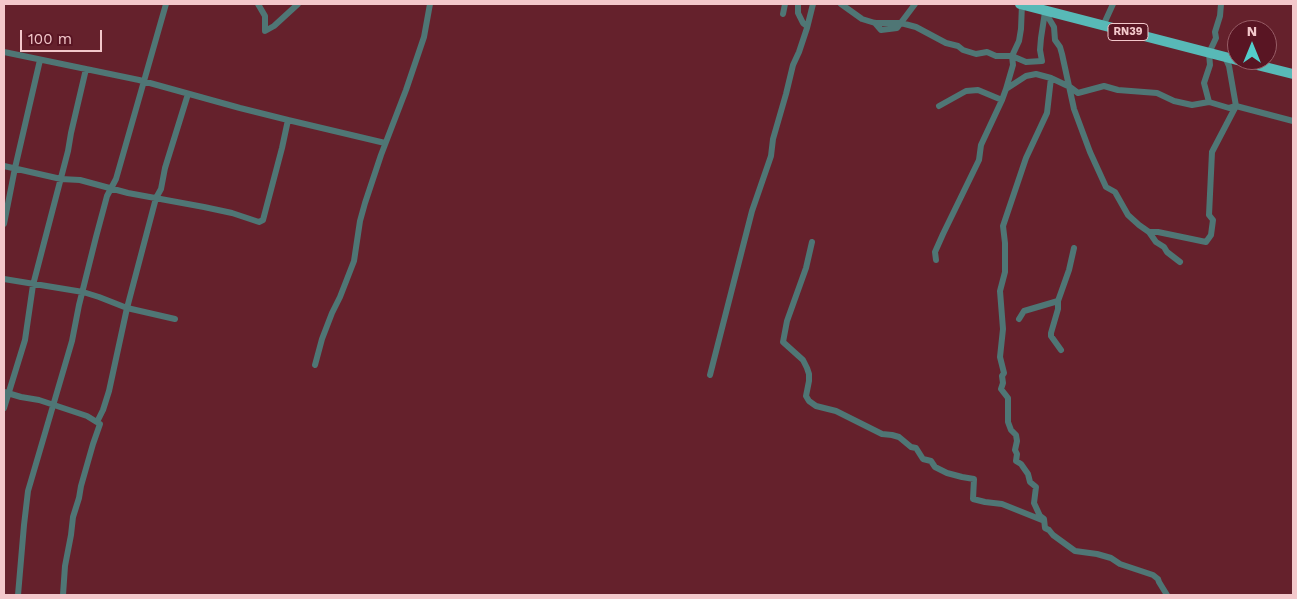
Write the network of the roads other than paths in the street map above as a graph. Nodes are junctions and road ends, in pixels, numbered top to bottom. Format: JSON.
{"nodes":[{"id":1,"x":166,"y":4,"type":"edge"},
{"id":2,"x":258,"y":4,"type":"edge"},
{"id":3,"x":298,"y":4,"type":"edge"},
{"id":4,"x":430,"y":4,"type":"edge"},
{"id":5,"x":785,"y":4,"type":"edge"},
{"id":6,"x":813,"y":4,"type":"edge"},
{"id":7,"x":841,"y":4,"type":"edge"},
{"id":8,"x":915,"y":4,"type":"edge"},
{"id":9,"x":1021,"y":4,"type":"edge"},
{"id":10,"x":1113,"y":4,"type":"edge"},
{"id":11,"x":1221,"y":4,"type":"edge"},
{"id":12,"x":798,"y":5,"type":"edge"},
{"id":13,"x":1041,"y":11,"type":"junction"},
{"id":14,"x":783,"y":14,"type":"dead end"},
{"id":15,"x":901,"y":23,"type":"junction"},
{"id":16,"x":807,"y":26,"type":"junction"},
{"id":17,"x":1103,"y":26,"type":"junction"},
{"id":18,"x":4,"y":52,"type":"edge"},
{"id":19,"x":1209,"y":53,"type":"junction"},
{"id":20,"x":1012,"y":56,"type":"junction"},
{"id":21,"x":1225,"y":57,"type":"joint"},
{"id":22,"x":40,"y":60,"type":"junction"},
{"id":23,"x":86,"y":69,"type":"junction"},
{"id":24,"x":1277,"y":70,"type":"edge"},
{"id":25,"x":1293,"y":74,"type":"edge"},
{"id":26,"x":1051,"y":78,"type":"junction"},
{"id":27,"x":144,"y":82,"type":"junction"},
{"id":28,"x":1070,"y":87,"type":"junction"},
{"id":29,"x":1006,"y":89,"type":"junction"},
{"id":30,"x":188,"y":94,"type":"junction"},
{"id":31,"x":1002,"y":100,"type":"junction"},
{"id":32,"x":1209,"y":102,"type":"junction"},
{"id":33,"x":939,"y":106,"type":"dead end"},
{"id":34,"x":1236,"y":106,"type":"junction"},
{"id":35,"x":288,"y":120,"type":"junction"},
{"id":36,"x":1293,"y":121,"type":"edge"},
{"id":37,"x":385,"y":144,"type":"junction"},
{"id":38,"x":4,"y":166,"type":"edge"},
{"id":39,"x":15,"y":168,"type":"junction"},
{"id":40,"x":61,"y":178,"type":"junction"},
{"id":41,"x":111,"y":189,"type":"junction"},
{"id":42,"x":156,"y":198,"type":"junction"},
{"id":43,"x":4,"y":224,"type":"edge"},
{"id":44,"x":1149,"y":232,"type":"junction"},
{"id":45,"x":812,"y":242,"type":"dead end"},
{"id":46,"x":1074,"y":248,"type":"dead end"},
{"id":47,"x":936,"y":260,"type":"dead end"},
{"id":48,"x":1180,"y":262,"type":"dead end"},
{"id":49,"x":4,"y":279,"type":"edge"},
{"id":50,"x":34,"y":283,"type":"junction"},
{"id":51,"x":83,"y":292,"type":"junction"},
{"id":52,"x":1058,"y":300,"type":"junction"},
{"id":53,"x":127,"y":308,"type":"junction"},
{"id":54,"x":175,"y":319,"type":"dead end"},
{"id":55,"x":1019,"y":319,"type":"dead end"},
{"id":56,"x":1061,"y":350,"type":"dead end"},
{"id":57,"x":315,"y":365,"type":"dead end"},
{"id":58,"x":710,"y":375,"type":"dead end"},
{"id":59,"x":6,"y":393,"type":"edge"},
{"id":60,"x":54,"y":405,"type":"junction"},
{"id":61,"x":4,"y":408,"type":"edge"},
{"id":62,"x":98,"y":422,"type":"junction"},
{"id":63,"x":1045,"y":521,"type":"junction"},
{"id":64,"x":18,"y":595,"type":"edge"},
{"id":65,"x":63,"y":595,"type":"edge"},
{"id":66,"x":1167,"y":595,"type":"edge"}],
"edges":[{"from":1,"to":27,"type":"street"},
{"from":2,"to":3,"type":"street"},
{"from":4,"to":37,"type":"street"},
{"from":5,"to":14,"type":"street"},
{"from":6,"to":16,"type":"street"},
{"from":7,"to":15,"type":"street"},
{"from":8,"to":15,"type":"street"},
{"from":9,"to":13,"type":"highway","number":"RN39"},
{"from":9,"to":20,"type":"street"},
{"from":10,"to":17,"type":"street"},
{"from":11,"to":19,"type":"street"},
{"from":12,"to":16,"type":"street"},
{"from":13,"to":17,"type":"highway","number":"RN39"},
{"from":13,"to":20,"type":"street"},
{"from":13,"to":28,"type":"street"},
{"from":15,"to":20,"type":"street"},
{"from":16,"to":58,"type":"street"},
{"from":17,"to":19,"type":"highway","number":"RN39"},
{"from":18,"to":22,"type":"street"},
{"from":19,"to":21,"type":"highway","number":"RN39"},
{"from":19,"to":32,"type":"street"},
{"from":20,"to":29,"type":"street"},
{"from":21,"to":34,"type":"street"},
{"from":22,"to":23,"type":"street"},
{"from":22,"to":39,"type":"street"},
{"from":23,"to":27,"type":"street"},
{"from":23,"to":40,"type":"street"},
{"from":24,"to":25,"type":"highway","number":"RN39"},
{"from":26,"to":28,"type":"street"},
{"from":26,"to":29,"type":"street"},
{"from":26,"to":63,"type":"street"},
{"from":27,"to":30,"type":"street"},
{"from":27,"to":41,"type":"street"},
{"from":28,"to":32,"type":"street"},
{"from":28,"to":44,"type":"street"},
{"from":29,"to":31,"type":"street"},
{"from":30,"to":35,"type":"street"},
{"from":30,"to":42,"type":"street"},
{"from":31,"to":33,"type":"street"},
{"from":31,"to":47,"type":"street"},
{"from":32,"to":34,"type":"street"},
{"from":34,"to":36,"type":"street"},
{"from":34,"to":44,"type":"street"},
{"from":35,"to":37,"type":"street"},
{"from":35,"to":42,"type":"street"},
{"from":37,"to":57,"type":"street"},
{"from":38,"to":39,"type":"street"},
{"from":39,"to":40,"type":"street"},
{"from":39,"to":43,"type":"street"},
{"from":40,"to":41,"type":"street"},
{"from":40,"to":50,"type":"street"},
{"from":41,"to":42,"type":"street"},
{"from":41,"to":51,"type":"street"},
{"from":42,"to":53,"type":"street"},
{"from":44,"to":48,"type":"street"},
{"from":45,"to":63,"type":"street"},
{"from":46,"to":52,"type":"street"},
{"from":49,"to":50,"type":"street"},
{"from":50,"to":51,"type":"street"},
{"from":50,"to":59,"type":"street"},
{"from":51,"to":53,"type":"street"},
{"from":51,"to":60,"type":"street"},
{"from":52,"to":55,"type":"street"},
{"from":52,"to":56,"type":"street"},
{"from":53,"to":54,"type":"street"},
{"from":53,"to":62,"type":"street"},
{"from":59,"to":60,"type":"street"},
{"from":59,"to":61,"type":"street"},
{"from":60,"to":62,"type":"street"},
{"from":60,"to":64,"type":"street"},
{"from":62,"to":65,"type":"street"},
{"from":63,"to":66,"type":"street"}]}
